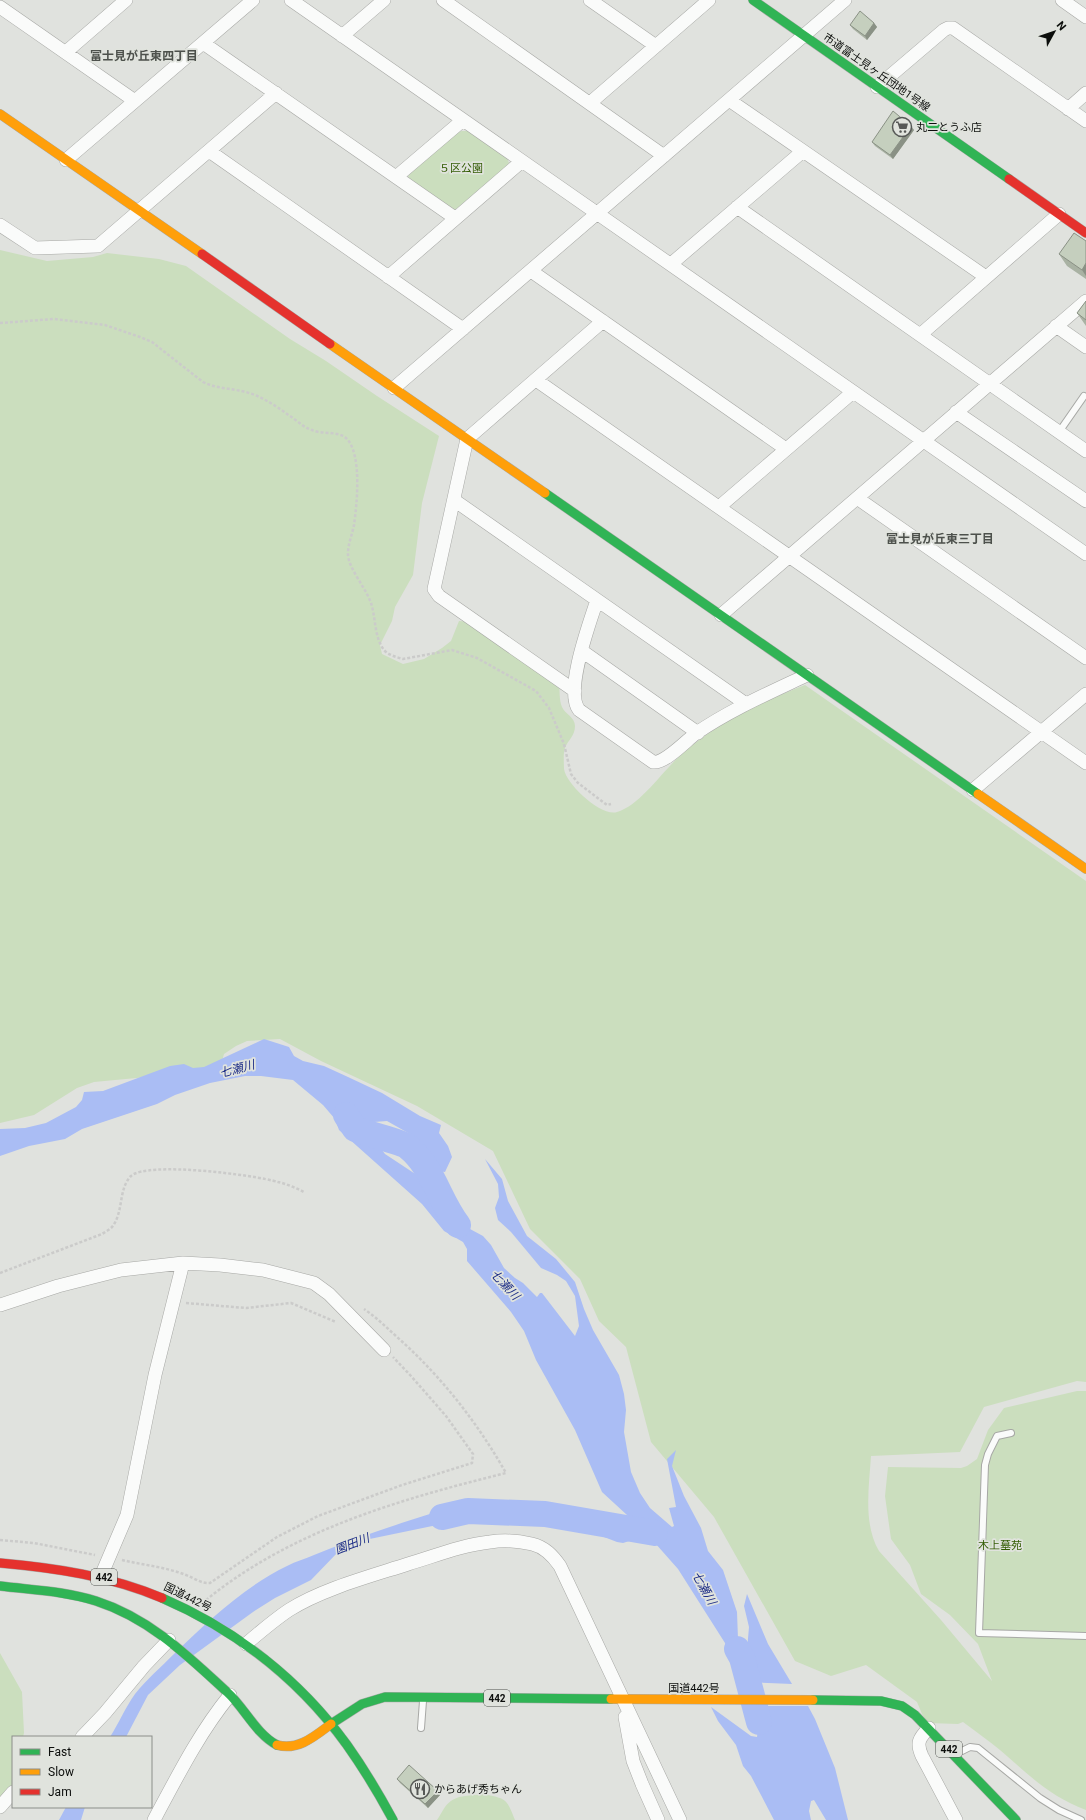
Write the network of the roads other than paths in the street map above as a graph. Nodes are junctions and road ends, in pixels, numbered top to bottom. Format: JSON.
{"nodes":[{"id":1,"x":126,"y":0,"type":"edge"},
{"id":2,"x":253,"y":0,"type":"edge"},
{"id":3,"x":291,"y":0,"type":"edge"},
{"id":4,"x":384,"y":0,"type":"edge"},
{"id":5,"x":443,"y":0,"type":"edge"},
{"id":6,"x":590,"y":0,"type":"edge"},
{"id":7,"x":709,"y":0,"type":"edge"},
{"id":8,"x":753,"y":0,"type":"edge"},
{"id":9,"x":845,"y":0,"type":"edge"},
{"id":10,"x":1062,"y":0,"type":"edge"},
{"id":11,"x":0,"y":6,"type":"edge"},
{"id":12,"x":1086,"y":17,"type":"edge"},
{"id":13,"x":342,"y":36,"type":"junction"},
{"id":14,"x":804,"y":36,"type":"junction"},
{"id":15,"x":203,"y":43,"type":"junction"},
{"id":16,"x":656,"y":46,"type":"junction"},
{"id":17,"x":66,"y":52,"type":"junction"},
{"id":18,"x":877,"y":87,"type":"junction"},
{"id":19,"x":276,"y":93,"type":"junction"},
{"id":20,"x":1086,"y":93,"type":"edge"},
{"id":21,"x":729,"y":100,"type":"junction"},
{"id":22,"x":135,"y":101,"type":"junction"},
{"id":23,"x":590,"y":103,"type":"junction"},
{"id":24,"x":1068,"y":109,"type":"junction"},
{"id":25,"x":0,"y":114,"type":"edge"},
{"id":26,"x":463,"y":120,"type":"junction"},
{"id":27,"x":1086,"y":121,"type":"edge"},
{"id":28,"x":209,"y":151,"type":"junction"},
{"id":29,"x":803,"y":151,"type":"junction"},
{"id":30,"x":664,"y":156,"type":"junction"},
{"id":31,"x":66,"y":160,"type":"junction"},
{"id":32,"x":522,"y":161,"type":"junction"},
{"id":33,"x":396,"y":177,"type":"junction"},
{"id":34,"x":737,"y":207,"type":"junction"},
{"id":35,"x":139,"y":211,"type":"junction"},
{"id":36,"x":598,"y":213,"type":"junction"},
{"id":37,"x":1059,"y":214,"type":"junction"},
{"id":38,"x":455,"y":218,"type":"junction"},
{"id":39,"x":0,"y":225,"type":"edge"},
{"id":40,"x":1086,"y":233,"type":"edge"},
{"id":41,"x":670,"y":264,"type":"junction"},
{"id":42,"x":531,"y":271,"type":"junction"},
{"id":43,"x":388,"y":277,"type":"junction"},
{"id":44,"x":986,"y":277,"type":"junction"},
{"id":45,"x":1086,"y":301,"type":"edge"},
{"id":46,"x":603,"y":321,"type":"junction"},
{"id":47,"x":1056,"y":326,"type":"junction"},
{"id":48,"x":463,"y":329,"type":"junction"},
{"id":49,"x":920,"y":335,"type":"junction"},
{"id":50,"x":1086,"y":347,"type":"edge"},
{"id":51,"x":536,"y":380,"type":"junction"},
{"id":52,"x":990,"y":384,"type":"junction"},
{"id":53,"x":394,"y":388,"type":"junction"},
{"id":54,"x":854,"y":392,"type":"junction"},
{"id":55,"x":1084,"y":396,"type":"dead end"},
{"id":56,"x":956,"y":412,"type":"junction"},
{"id":57,"x":1059,"y":432,"type":"junction"},
{"id":58,"x":468,"y":439,"type":"junction"},
{"id":59,"x":924,"y":440,"type":"junction"},
{"id":60,"x":786,"y":449,"type":"junction"},
{"id":61,"x":1086,"y":451,"type":"edge"},
{"id":62,"x":857,"y":498,"type":"junction"},
{"id":63,"x":454,"y":500,"type":"junction"},
{"id":64,"x":1086,"y":501,"type":"edge"},
{"id":65,"x":719,"y":507,"type":"junction"},
{"id":66,"x":1086,"y":554,"type":"edge"},
{"id":67,"x":789,"y":556,"type":"junction"},
{"id":68,"x":597,"y":600,"type":"junction"},
{"id":69,"x":721,"y":615,"type":"junction"},
{"id":70,"x":582,"y":651,"type":"junction"},
{"id":71,"x":1086,"y":658,"type":"edge"},
{"id":72,"x":807,"y":675,"type":"junction"},
{"id":73,"x":575,"y":691,"type":"junction"},
{"id":74,"x":1086,"y":694,"type":"edge"},
{"id":75,"x":746,"y":704,"type":"junction"},
{"id":76,"x":1042,"y":732,"type":"junction"},
{"id":77,"x":698,"y":733,"type":"junction"},
{"id":78,"x":1086,"y":763,"type":"edge"},
{"id":79,"x":973,"y":790,"type":"junction"},
{"id":80,"x":1086,"y":869,"type":"edge"},
{"id":81,"x":183,"y":1263,"type":"junction"},
{"id":82,"x":0,"y":1305,"type":"edge"},
{"id":83,"x":384,"y":1350,"type":"road end"},
{"id":84,"x":1011,"y":1433,"type":"dead end"},
{"id":85,"x":0,"y":1563,"type":"edge"},
{"id":86,"x":100,"y":1576,"type":"junction"},
{"id":87,"x":0,"y":1586,"type":"edge"},
{"id":88,"x":1086,"y":1636,"type":"edge"},
{"id":89,"x":170,"y":1640,"type":"junction"},
{"id":90,"x":243,"y":1642,"type":"junction"},
{"id":91,"x":230,"y":1695,"type":"junction"},
{"id":92,"x":424,"y":1697,"type":"junction"},
{"id":93,"x":622,"y":1700,"type":"junction"},
{"id":94,"x":331,"y":1724,"type":"junction"},
{"id":95,"x":421,"y":1728,"type":"dead end"},
{"id":96,"x":928,"y":1728,"type":"junction"},
{"id":97,"x":83,"y":1736,"type":"edge"},
{"id":98,"x":956,"y":1756,"type":"junction"},
{"id":99,"x":12,"y":1793,"type":"edge"},
{"id":100,"x":0,"y":1807,"type":"edge"},
{"id":101,"x":154,"y":1820,"type":"edge"},
{"id":102,"x":393,"y":1820,"type":"edge"},
{"id":103,"x":658,"y":1820,"type":"edge"},
{"id":104,"x":680,"y":1820,"type":"edge"},
{"id":105,"x":956,"y":1820,"type":"edge"},
{"id":106,"x":1016,"y":1820,"type":"edge"},
{"id":107,"x":1081,"y":1820,"type":"edge"}],
"edges":[{"from":1,"to":17,"type":"street"},
{"from":2,"to":15,"type":"street"},
{"from":3,"to":13,"type":"street"},
{"from":4,"to":13,"type":"street"},
{"from":5,"to":23,"type":"street"},
{"from":6,"to":16,"type":"street"},
{"from":7,"to":16,"type":"street"},
{"from":8,"to":14,"type":"main road","name":"市道富士見ヶ丘団地1号線"},
{"from":9,"to":14,"type":"street"},
{"from":10,"to":12,"type":"street"},
{"from":11,"to":17,"type":"street"},
{"from":13,"to":26,"type":"street"},
{"from":14,"to":18,"type":"main road","name":"市道富士見ヶ丘団地1号線"},
{"from":14,"to":21,"type":"street"},
{"from":15,"to":19,"type":"street"},
{"from":15,"to":22,"type":"street"},
{"from":16,"to":23,"type":"street"},
{"from":17,"to":22,"type":"street"},
{"from":18,"to":24,"type":"street"},
{"from":18,"to":37,"type":"main road","name":"市道富士見ヶ丘団地1号線"},
{"from":19,"to":28,"type":"street"},
{"from":19,"to":33,"type":"street"},
{"from":20,"to":24,"type":"street"},
{"from":21,"to":29,"type":"street"},
{"from":21,"to":30,"type":"street"},
{"from":22,"to":31,"type":"street"},
{"from":23,"to":30,"type":"street"},
{"from":24,"to":27,"type":"street"},
{"from":25,"to":31,"type":"main road"},
{"from":26,"to":32,"type":"street"},
{"from":26,"to":33,"type":"street"},
{"from":28,"to":35,"type":"street"},
{"from":28,"to":43,"type":"street"},
{"from":29,"to":34,"type":"street"},
{"from":29,"to":44,"type":"street"},
{"from":30,"to":36,"type":"street"},
{"from":31,"to":35,"type":"main road"},
{"from":32,"to":36,"type":"street"},
{"from":32,"to":38,"type":"street"},
{"from":33,"to":38,"type":"street"},
{"from":34,"to":41,"type":"street"},
{"from":34,"to":49,"type":"street"},
{"from":35,"to":39,"type":"street"},
{"from":35,"to":53,"type":"main road"},
{"from":36,"to":41,"type":"street"},
{"from":36,"to":42,"type":"street"},
{"from":37,"to":40,"type":"main road","name":"市道富士見ヶ丘団地1号線"},
{"from":37,"to":44,"type":"street"},
{"from":38,"to":43,"type":"street"},
{"from":41,"to":54,"type":"street"},
{"from":42,"to":46,"type":"street"},
{"from":42,"to":48,"type":"street"},
{"from":43,"to":48,"type":"street"},
{"from":44,"to":49,"type":"street"},
{"from":45,"to":47,"type":"street"},
{"from":46,"to":51,"type":"street"},
{"from":46,"to":60,"type":"street"},
{"from":47,"to":50,"type":"street"},
{"from":47,"to":52,"type":"street"},
{"from":48,"to":53,"type":"street"},
{"from":49,"to":52,"type":"street"},
{"from":51,"to":58,"type":"street"},
{"from":51,"to":65,"type":"street"},
{"from":52,"to":56,"type":"street"},
{"from":52,"to":57,"type":"street"},
{"from":53,"to":58,"type":"main road"},
{"from":54,"to":59,"type":"street"},
{"from":54,"to":60,"type":"street"},
{"from":55,"to":57,"type":"lane"},
{"from":56,"to":59,"type":"street"},
{"from":56,"to":64,"type":"street"},
{"from":57,"to":61,"type":"street"},
{"from":58,"to":63,"type":"street"},
{"from":58,"to":69,"type":"main road"},
{"from":59,"to":62,"type":"street"},
{"from":59,"to":66,"type":"street"},
{"from":60,"to":65,"type":"street"},
{"from":62,"to":67,"type":"street"},
{"from":62,"to":71,"type":"street"},
{"from":63,"to":68,"type":"street"},
{"from":63,"to":73,"type":"street"},
{"from":65,"to":67,"type":"street"},
{"from":67,"to":69,"type":"street"},
{"from":67,"to":76,"type":"street"},
{"from":68,"to":70,"type":"street"},
{"from":68,"to":75,"type":"street"},
{"from":69,"to":72,"type":"main road"},
{"from":70,"to":73,"type":"street"},
{"from":70,"to":77,"type":"street"},
{"from":72,"to":75,"type":"street"},
{"from":72,"to":79,"type":"main road"},
{"from":73,"to":77,"type":"street"},
{"from":74,"to":76,"type":"street"},
{"from":75,"to":77,"type":"street"},
{"from":76,"to":78,"type":"street"},
{"from":76,"to":79,"type":"street"},
{"from":79,"to":80,"type":"main road"},
{"from":81,"to":82,"type":"street"},
{"from":81,"to":83,"type":"street"},
{"from":81,"to":86,"type":"street"},
{"from":84,"to":88,"type":"lane"},
{"from":85,"to":86,"type":"main road","name":"国道442号","number":"442"},
{"from":86,"to":90,"type":"main road","name":"国道442号","number":"442"},
{"from":87,"to":89,"type":"main road"},
{"from":89,"to":91,"type":"main road"},
{"from":89,"to":97,"type":"street"},
{"from":90,"to":93,"type":"street"},
{"from":90,"to":94,"type":"main road","name":"国道442号","number":"442"},
{"from":91,"to":94,"type":"main road"},
{"from":91,"to":101,"type":"street"},
{"from":92,"to":93,"type":"main road","name":"国道442号","number":"442"},
{"from":92,"to":94,"type":"main road","name":"国道442号","number":"442"},
{"from":92,"to":95,"type":"lane"},
{"from":93,"to":96,"type":"main road","name":"国道442号","number":"442"},
{"from":93,"to":103,"type":"street"},
{"from":93,"to":104,"type":"street"},
{"from":94,"to":102,"type":"main road","name":"国道442号","number":"442"},
{"from":96,"to":98,"type":"main road","name":"国道442号","number":"442"},
{"from":96,"to":105,"type":"street"},
{"from":98,"to":106,"type":"main road","name":"国道442号","number":"442"},
{"from":98,"to":107,"type":"lane"},
{"from":99,"to":100,"type":"street"}]}
